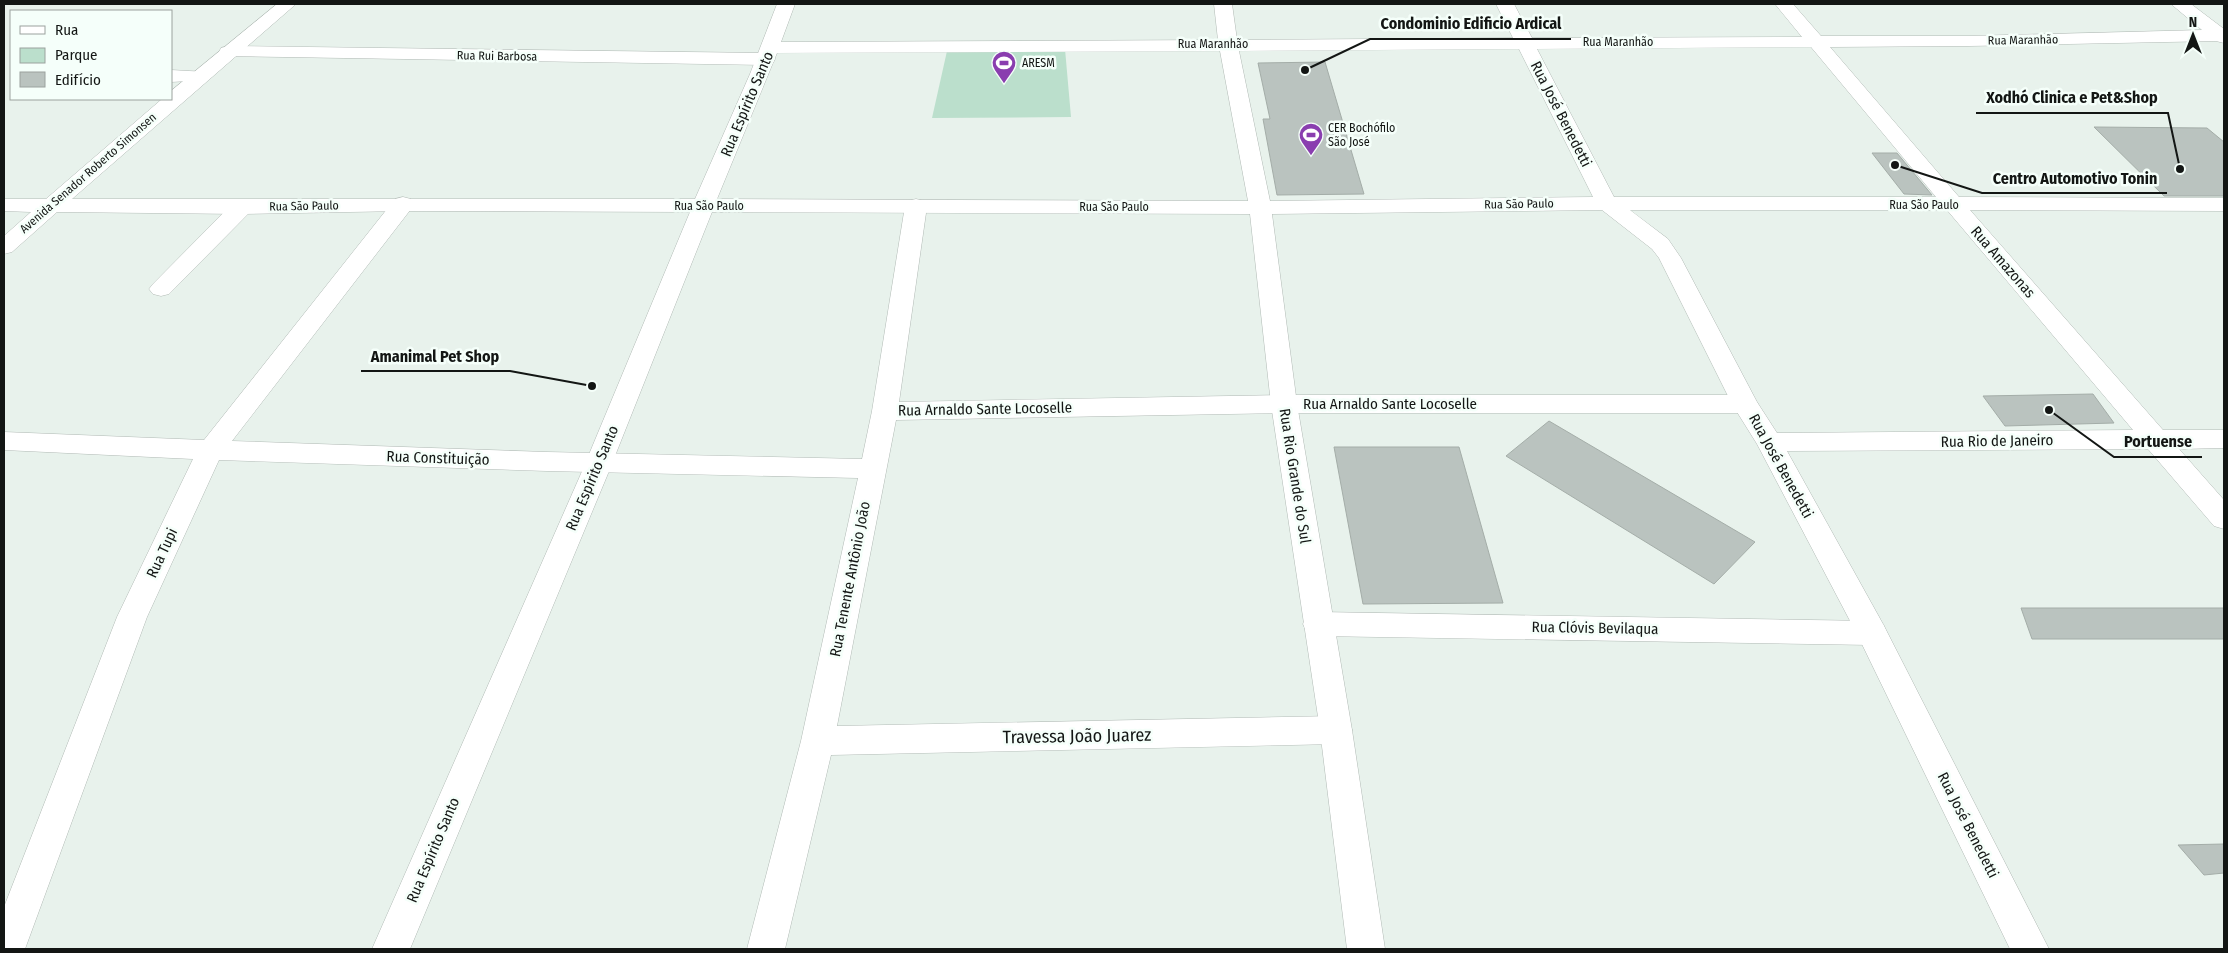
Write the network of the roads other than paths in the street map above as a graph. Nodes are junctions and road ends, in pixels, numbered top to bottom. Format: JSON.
{"nodes":[{"id":1,"x":288,"y":4,"type":"edge"},
{"id":2,"x":786,"y":4,"type":"edge"},
{"id":3,"x":1223,"y":4,"type":"edge"},
{"id":4,"x":1505,"y":4,"type":"edge"},
{"id":5,"x":1784,"y":4,"type":"edge"},
{"id":6,"x":2180,"y":4,"type":"edge"},
{"id":7,"x":2223,"y":36,"type":"edge"},
{"id":8,"x":1815,"y":41,"type":"junction"},
{"id":9,"x":1524,"y":42,"type":"junction"},
{"id":10,"x":1228,"y":44,"type":"junction"},
{"id":11,"x":228,"y":52,"type":"junction"},
{"id":12,"x":769,"y":53,"type":"junction"},
{"id":13,"x":172,"y":76,"type":"edge"},
{"id":14,"x":200,"y":76,"type":"junction"},
{"id":15,"x":1607,"y":203,"type":"junction"},
{"id":16,"x":403,"y":204,"type":"junction"},
{"id":17,"x":1695,"y":204,"type":"junction"},
{"id":18,"x":2224,"y":204,"type":"edge"},
{"id":19,"x":4,"y":205,"type":"edge"},
{"id":20,"x":52,"y":205,"type":"junction"},
{"id":21,"x":705,"y":205,"type":"junction"},
{"id":22,"x":1954,"y":205,"type":"junction"},
{"id":23,"x":916,"y":206,"type":"junction"},
{"id":24,"x":242,"y":207,"type":"junction"},
{"id":25,"x":1260,"y":208,"type":"junction"},
{"id":26,"x":1660,"y":244,"type":"junction"},
{"id":27,"x":4,"y":246,"type":"edge"},
{"id":28,"x":160,"y":289,"type":"dead end"},
{"id":29,"x":1284,"y":404,"type":"junction"},
{"id":30,"x":1745,"y":404,"type":"junction"},
{"id":31,"x":884,"y":411,"type":"junction"},
{"id":32,"x":2155,"y":439,"type":"junction"},
{"id":33,"x":2224,"y":439,"type":"edge"},
{"id":34,"x":4,"y":441,"type":"edge"},
{"id":35,"x":1769,"y":442,"type":"junction"},
{"id":36,"x":210,"y":451,"type":"junction"},
{"id":37,"x":598,"y":464,"type":"junction"},
{"id":38,"x":873,"y":469,"type":"junction"},
{"id":39,"x":2224,"y":519,"type":"edge"},
{"id":40,"x":1318,"y":624,"type":"junction"},
{"id":41,"x":1872,"y":633,"type":"junction"},
{"id":42,"x":1336,"y":730,"type":"junction"},
{"id":43,"x":818,"y":741,"type":"junction"},
{"id":44,"x":6,"y":949,"type":"edge"},
{"id":45,"x":391,"y":949,"type":"edge"},
{"id":46,"x":766,"y":949,"type":"edge"},
{"id":47,"x":1366,"y":949,"type":"edge"},
{"id":48,"x":2030,"y":949,"type":"edge"}],
"edges":[{"from":1,"to":11,"type":"street","name":"Avenida Senador Roberto Simonsen"},
{"from":2,"to":12,"type":"street","name":"Rua Espírito Santo"},
{"from":3,"to":10,"type":"street","name":"Rua Rio Grande do Sul"},
{"from":4,"to":9,"type":"street","name":"Rua José Benedetti"},
{"from":5,"to":8,"type":"street","name":"Rua Amazonas"},
{"from":6,"to":7,"type":"street"},
{"from":7,"to":8,"type":"street","name":"Rua Maranhão"},
{"from":8,"to":9,"type":"street","name":"Rua Maranhão"},
{"from":8,"to":22,"type":"street","name":"Rua Amazonas"},
{"from":9,"to":10,"type":"street","name":"Rua Maranhão"},
{"from":9,"to":15,"type":"street","name":"Rua José Benedetti"},
{"from":10,"to":12,"type":"street","name":"Rua Maranhão"},
{"from":10,"to":25,"type":"street","name":"Rua Rio Grande do Sul"},
{"from":11,"to":12,"type":"street","name":"Rua Rui Barbosa"},
{"from":11,"to":14,"type":"street","name":"Avenida Senador Roberto Simonsen"},
{"from":12,"to":21,"type":"street","name":"Rua Espírito Santo"},
{"from":13,"to":14,"type":"street"},
{"from":14,"to":20,"type":"street","name":"Avenida Senador Roberto Simonsen"},
{"from":15,"to":17,"type":"street","name":"Rua São Paulo"},
{"from":15,"to":25,"type":"street","name":"Rua São Paulo"},
{"from":15,"to":26,"type":"street","name":"Rua José Benedetti"},
{"from":16,"to":21,"type":"street","name":"Rua São Paulo"},
{"from":16,"to":24,"type":"street","name":"Rua São Paulo"},
{"from":16,"to":36,"type":"street","name":"Rua Tupi"},
{"from":17,"to":22,"type":"street","name":"Rua São Paulo"},
{"from":17,"to":26,"type":"street"},
{"from":18,"to":22,"type":"street","name":"Rua São Paulo"},
{"from":19,"to":20,"type":"street","name":"Rua São Paulo"},
{"from":20,"to":24,"type":"street","name":"Rua São Paulo"},
{"from":20,"to":27,"type":"street","name":"Avenida Senador Roberto Simonsen"},
{"from":21,"to":23,"type":"street","name":"Rua São Paulo"},
{"from":21,"to":37,"type":"street","name":"Rua Espírito Santo"},
{"from":22,"to":32,"type":"street","name":"Rua Amazonas"},
{"from":23,"to":25,"type":"street","name":"Rua São Paulo"},
{"from":23,"to":31,"type":"street","name":"Rua Tenente Antônio João"},
{"from":24,"to":28,"type":"street"},
{"from":25,"to":29,"type":"street","name":"Rua Rio Grande do Sul"},
{"from":26,"to":30,"type":"street","name":"Rua José Benedetti"},
{"from":29,"to":30,"type":"street","name":"Rua Arnaldo Sante Locoselle"},
{"from":29,"to":31,"type":"street","name":"Rua Arnaldo Sante Locoselle"},
{"from":29,"to":40,"type":"street","name":"Rua Rio Grande do Sul"},
{"from":30,"to":35,"type":"street","name":"Rua José Benedetti"},
{"from":31,"to":38,"type":"street","name":"Rua Tenente Antônio João"},
{"from":32,"to":33,"type":"street","name":"Rua Rio de Janeiro"},
{"from":32,"to":35,"type":"street","name":"Rua Rio de Janeiro"},
{"from":32,"to":39,"type":"street","name":"Rua Amazonas"},
{"from":34,"to":36,"type":"street","name":"Rua Constituição"},
{"from":35,"to":41,"type":"street","name":"Rua José Benedetti"},
{"from":36,"to":37,"type":"street","name":"Rua Constituição"},
{"from":36,"to":44,"type":"street","name":"Rua Tupi"},
{"from":37,"to":38,"type":"street","name":"Rua Constituição"},
{"from":37,"to":45,"type":"street","name":"Rua Espírito Santo"},
{"from":38,"to":43,"type":"street","name":"Rua Tenente Antônio João"},
{"from":40,"to":41,"type":"street","name":"Rua Clóvis Bevilaqua"},
{"from":40,"to":42,"type":"street","name":"Rua Rio Grande do Sul"},
{"from":41,"to":48,"type":"street","name":"Rua José Benedetti"},
{"from":42,"to":43,"type":"street","name":"Travessa João Juarez"},
{"from":42,"to":47,"type":"street","name":"Rua Rio Grande do Sul"},
{"from":43,"to":46,"type":"street","name":"Rua Tenente Antônio João"}]}
